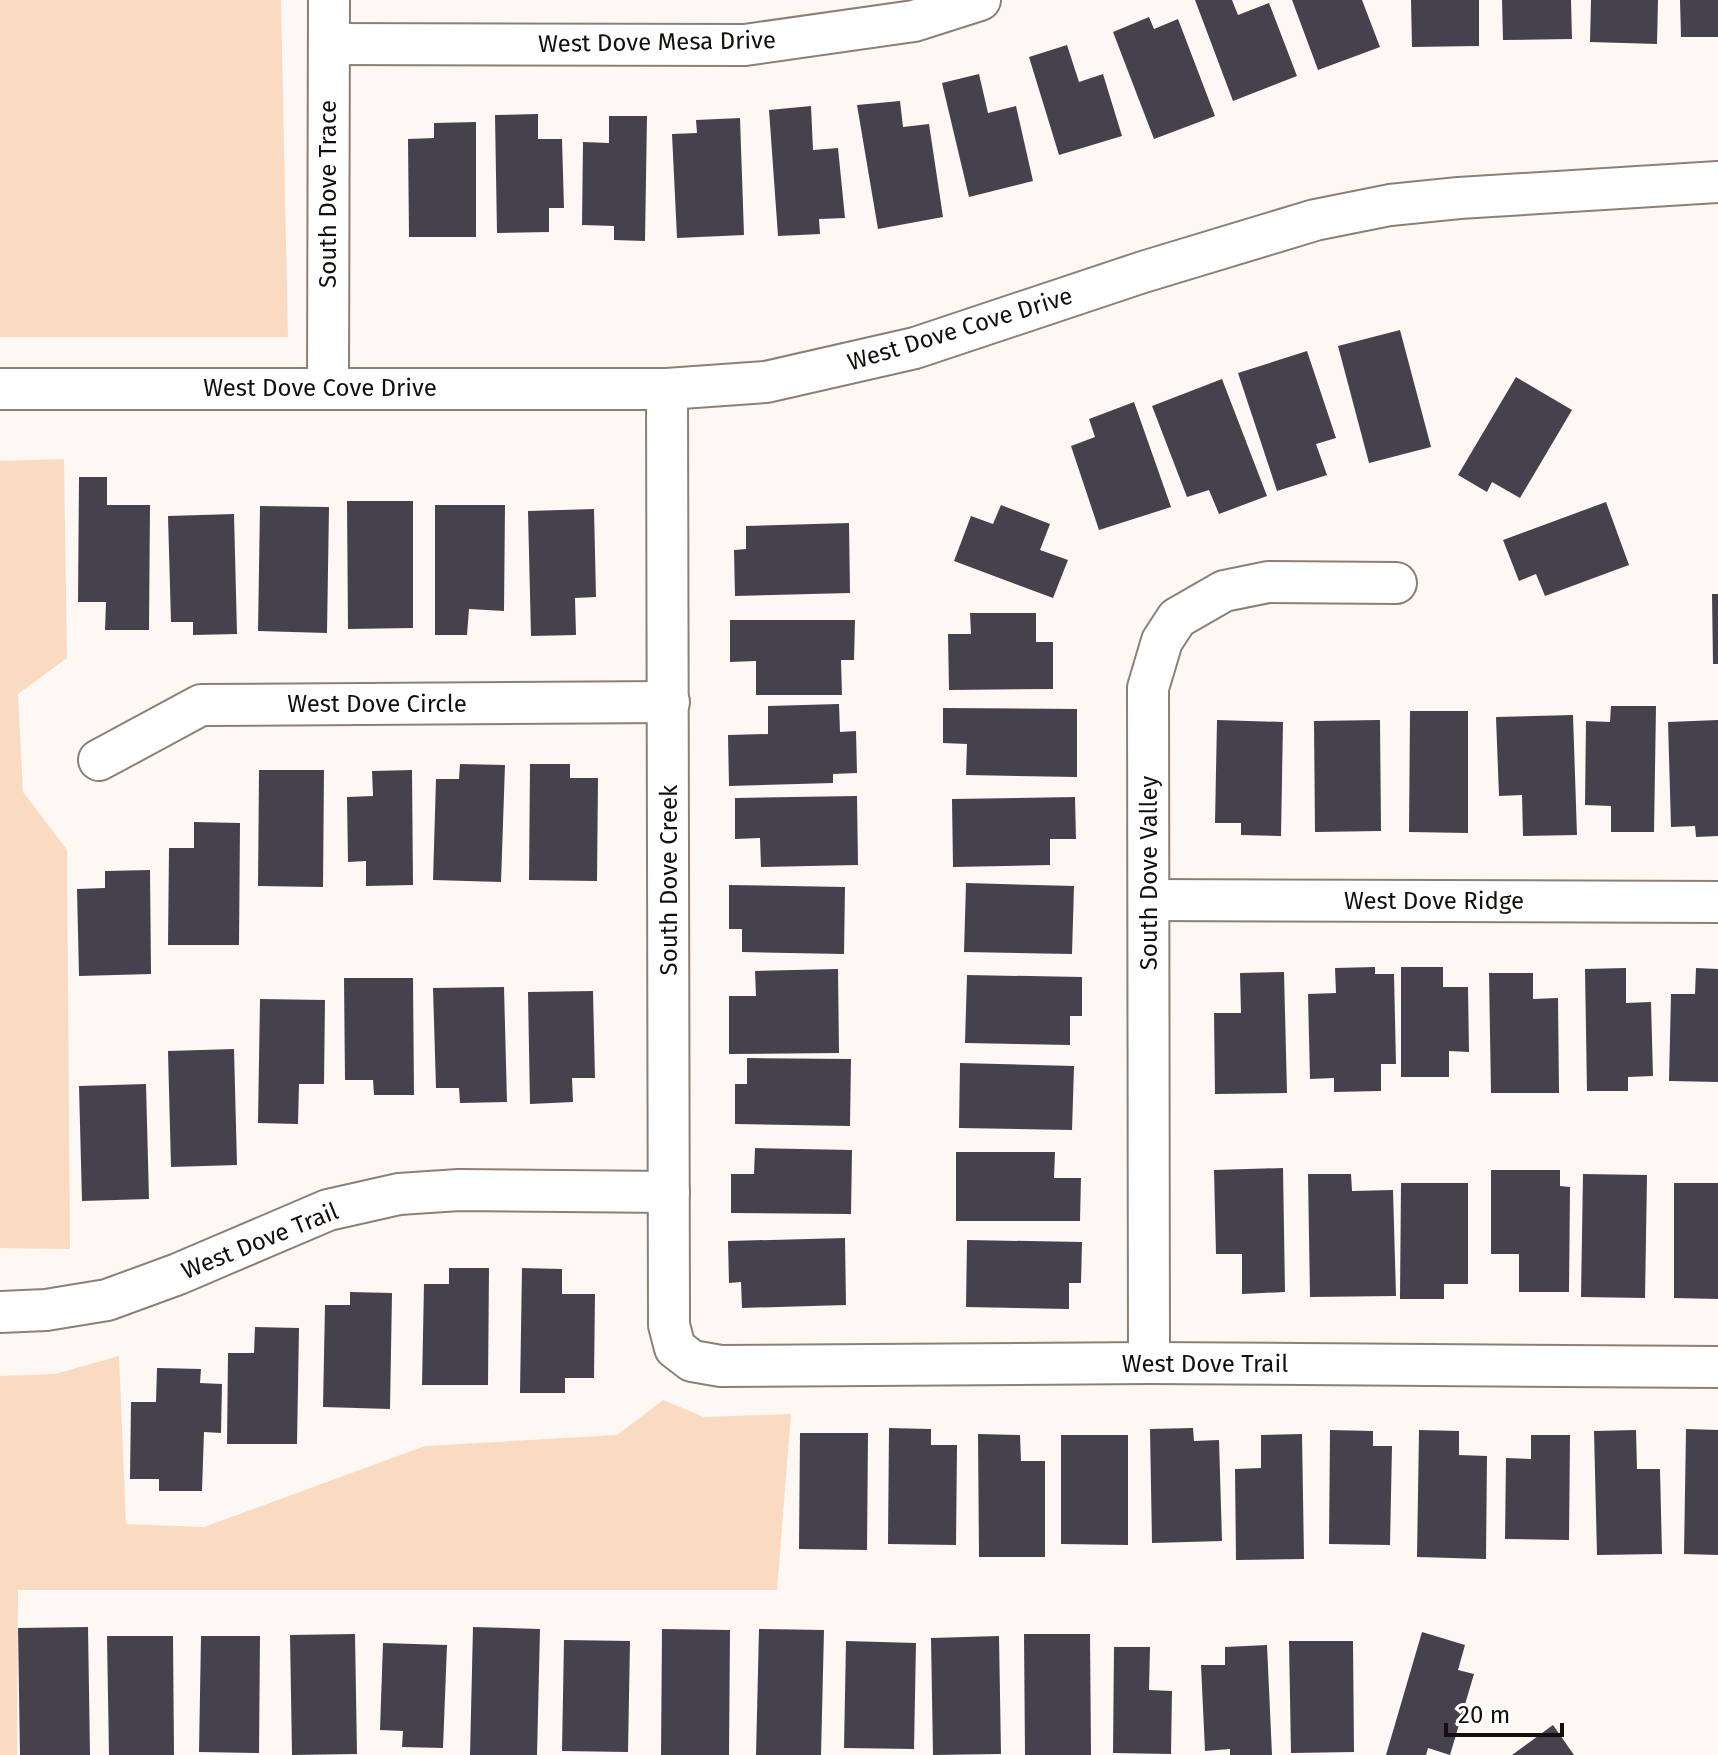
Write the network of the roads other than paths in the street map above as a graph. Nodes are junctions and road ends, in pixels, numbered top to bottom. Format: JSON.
{"nodes":[{"id":1,"x":329,"y":0,"type":"edge"},
{"id":2,"x":980,"y":0,"type":"edge"},
{"id":3,"x":329,"y":44,"type":"junction"},
{"id":4,"x":1718,"y":182,"type":"edge"},
{"id":5,"x":328,"y":388,"type":"junction"},
{"id":6,"x":0,"y":389,"type":"edge"},
{"id":7,"x":667,"y":389,"type":"junction"},
{"id":8,"x":1396,"y":583,"type":"dead end"},
{"id":9,"x":669,"y":702,"type":"junction"},
{"id":10,"x":99,"y":760,"type":"dead end"},
{"id":11,"x":1150,"y":900,"type":"junction"},
{"id":12,"x":1718,"y":902,"type":"edge"},
{"id":13,"x":669,"y":1192,"type":"junction"},
{"id":14,"x":0,"y":1312,"type":"edge"},
{"id":15,"x":692,"y":1361,"type":"joint"},
{"id":16,"x":1149,"y":1363,"type":"junction"},
{"id":17,"x":1718,"y":1367,"type":"edge"}],
"edges":[{"from":1,"to":3,"type":"street","name":"South Dove Trace"},
{"from":2,"to":3,"type":"street","name":"West Dove Mesa Drive"},
{"from":3,"to":5,"type":"street","name":"South Dove Trace"},
{"from":4,"to":7,"type":"street","name":"West Dove Cove Drive"},
{"from":5,"to":6,"type":"street","name":"West Dove Cove Drive"},
{"from":5,"to":7,"type":"street","name":"West Dove Cove Drive"},
{"from":7,"to":9,"type":"street","name":"South Dove Creek"},
{"from":8,"to":11,"type":"street","name":"South Dove Valley"},
{"from":9,"to":10,"type":"street","name":"West Dove Circle"},
{"from":9,"to":13,"type":"street","name":"South Dove Creek"},
{"from":11,"to":12,"type":"street","name":"West Dove Ridge"},
{"from":11,"to":16,"type":"street","name":"South Dove Valley"},
{"from":13,"to":14,"type":"street","name":"West Dove Trail"},
{"from":13,"to":15,"type":"street","name":"South Dove Creek"},
{"from":15,"to":16,"type":"street","name":"West Dove Trail"},
{"from":16,"to":17,"type":"street","name":"West Dove Trail"}]}
